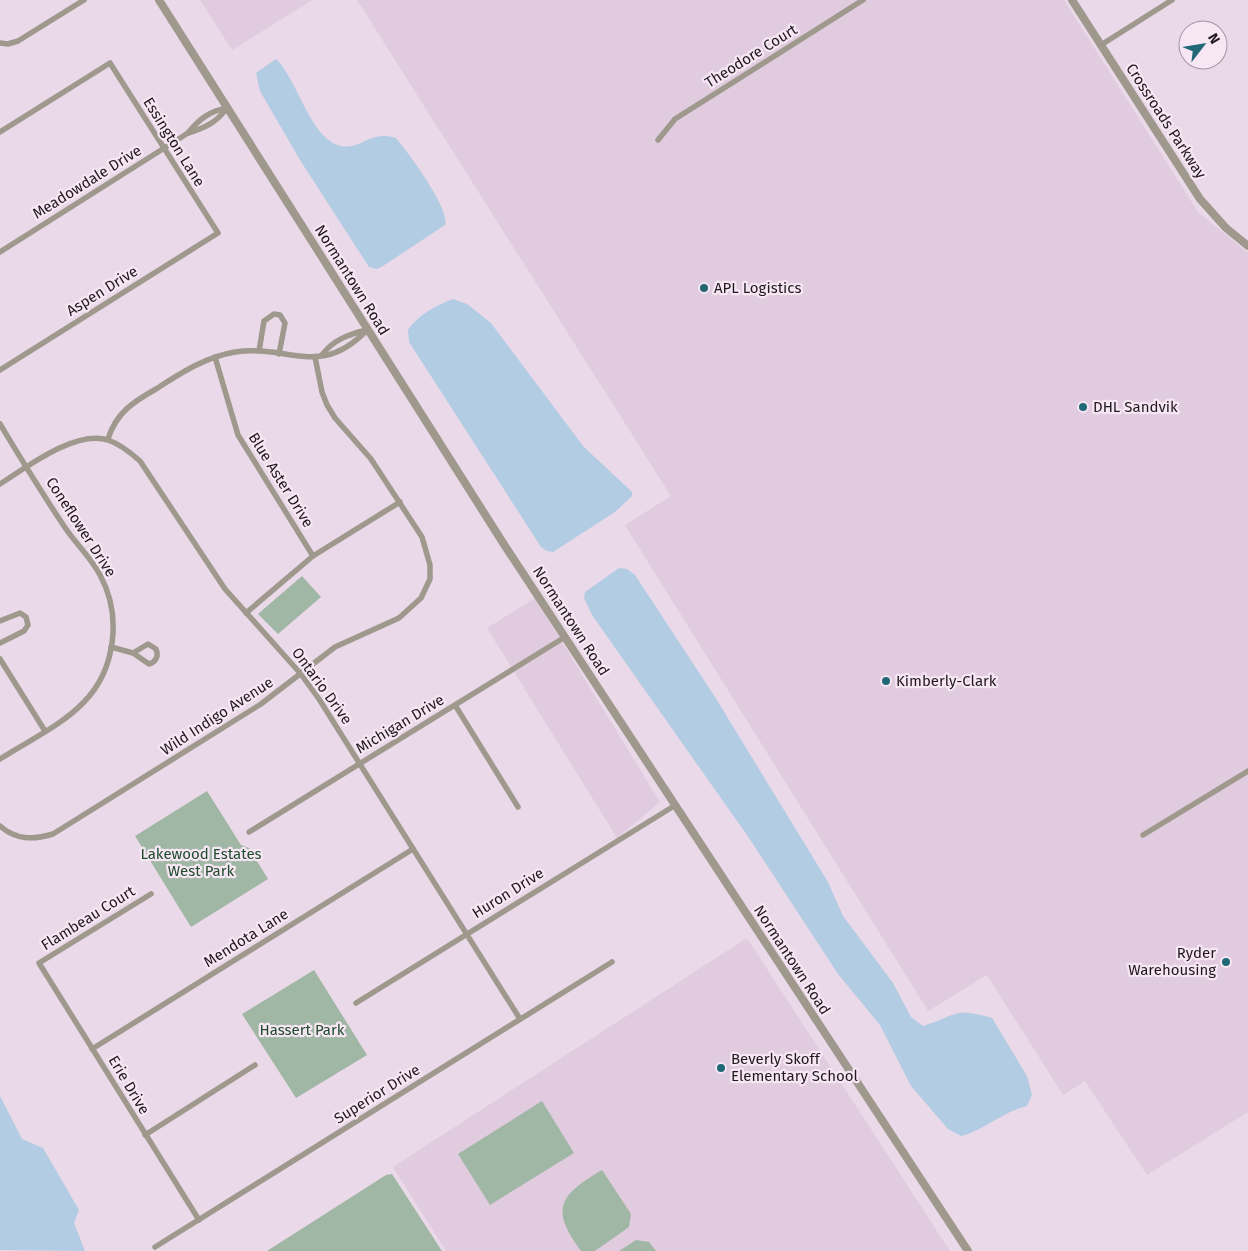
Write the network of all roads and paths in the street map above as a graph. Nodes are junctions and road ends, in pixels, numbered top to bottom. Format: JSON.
{"nodes":[{"id":1,"x":84,"y":0,"type":"edge"},
{"id":2,"x":159,"y":0,"type":"edge"},
{"id":3,"x":863,"y":0,"type":"edge"},
{"id":4,"x":1072,"y":0,"type":"edge"},
{"id":5,"x":1172,"y":0,"type":"edge"},
{"id":6,"x":0,"y":44,"type":"edge"},
{"id":7,"x":1100,"y":45,"type":"junction"},
{"id":8,"x":227,"y":108,"type":"junction"},
{"id":9,"x":0,"y":132,"type":"edge"},
{"id":10,"x":188,"y":133,"type":"junction"},
{"id":11,"x":658,"y":140,"type":"dead end"},
{"id":12,"x":164,"y":148,"type":"junction"},
{"id":13,"x":218,"y":233,"type":"joint"},
{"id":14,"x":1248,"y":246,"type":"edge"},
{"id":15,"x":0,"y":252,"type":"edge"},
{"id":16,"x":367,"y":330,"type":"junction"},
{"id":17,"x":259,"y":351,"type":"junction"},
{"id":18,"x":279,"y":354,"type":"junction"},
{"id":19,"x":322,"y":355,"type":"junction"},
{"id":20,"x":215,"y":357,"type":"junction"},
{"id":21,"x":315,"y":357,"type":"junction"},
{"id":22,"x":0,"y":370,"type":"edge"},
{"id":23,"x":0,"y":424,"type":"edge"},
{"id":24,"x":108,"y":439,"type":"junction"},
{"id":25,"x":27,"y":467,"type":"junction"},
{"id":26,"x":0,"y":484,"type":"edge"},
{"id":27,"x":400,"y":502,"type":"junction"},
{"id":28,"x":313,"y":556,"type":"junction"},
{"id":29,"x":246,"y":613,"type":"junction"},
{"id":30,"x":0,"y":620,"type":"edge"},
{"id":31,"x":564,"y":637,"type":"junction"},
{"id":32,"x":0,"y":643,"type":"edge"},
{"id":33,"x":111,"y":648,"type":"junction"},
{"id":34,"x":133,"y":653,"type":"dead end"},
{"id":35,"x":0,"y":659,"type":"edge"},
{"id":36,"x":300,"y":673,"type":"junction"},
{"id":37,"x":455,"y":705,"type":"junction"},
{"id":38,"x":45,"y":731,"type":"junction"},
{"id":39,"x":0,"y":759,"type":"edge"},
{"id":40,"x":360,"y":763,"type":"junction"},
{"id":41,"x":1248,"y":771,"type":"edge"},
{"id":42,"x":674,"y":806,"type":"junction"},
{"id":43,"x":518,"y":807,"type":"dead end"},
{"id":44,"x":0,"y":826,"type":"edge"},
{"id":45,"x":249,"y":832,"type":"dead end"},
{"id":46,"x":1144,"y":835,"type":"dead end"},
{"id":47,"x":413,"y":849,"type":"junction"},
{"id":48,"x":150,"y":894,"type":"dead end"},
{"id":49,"x":466,"y":933,"type":"junction"},
{"id":50,"x":612,"y":962,"type":"dead end"},
{"id":51,"x":39,"y":963,"type":"joint"},
{"id":52,"x":356,"y":1003,"type":"dead end"},
{"id":53,"x":520,"y":1019,"type":"junction"},
{"id":54,"x":92,"y":1049,"type":"junction"},
{"id":55,"x":255,"y":1065,"type":"dead end"},
{"id":56,"x":145,"y":1135,"type":"junction"},
{"id":57,"x":199,"y":1220,"type":"junction"},
{"id":58,"x":155,"y":1247,"type":"dead end"},
{"id":59,"x":968,"y":1251,"type":"edge"}],
"edges":[{"from":1,"to":6,"type":"street"},
{"from":2,"to":8,"type":"street","name":"Normantown Road"},
{"from":3,"to":11,"type":"street","name":"Theodore Court"},
{"from":4,"to":7,"type":"street","name":"Crossroads Parkway"},
{"from":5,"to":7,"type":"street"},
{"from":7,"to":14,"type":"street","name":"Crossroads Parkway"},
{"from":8,"to":10,"type":"street","name":"Meadowdale Drive"},
{"from":8,"to":10,"type":"street","name":"Meadowdale Drive"},
{"from":8,"to":16,"type":"street","name":"Normantown Road"},
{"from":9,"to":12,"type":"street","name":"Essington Lane"},
{"from":10,"to":12,"type":"street","name":"Meadowdale Drive"},
{"from":12,"to":13,"type":"street","name":"Essington Lane"},
{"from":12,"to":15,"type":"street","name":"Meadowdale Drive"},
{"from":13,"to":22,"type":"street","name":"Aspen Drive"},
{"from":16,"to":19,"type":"street"},
{"from":16,"to":19,"type":"street"},
{"from":16,"to":31,"type":"street","name":"Normantown Road"},
{"from":17,"to":18,"type":"street"},
{"from":17,"to":18,"type":"street"},
{"from":17,"to":20,"type":"street"},
{"from":18,"to":21,"type":"street"},
{"from":19,"to":21,"type":"street"},
{"from":20,"to":24,"type":"street"},
{"from":20,"to":28,"type":"street","name":"Blue Aster Drive"},
{"from":21,"to":27,"type":"street"},
{"from":23,"to":25,"type":"street","name":"Coneflower Drive"},
{"from":24,"to":25,"type":"street"},
{"from":24,"to":29,"type":"street","name":"Ontario Drive"},
{"from":25,"to":26,"type":"street"},
{"from":25,"to":33,"type":"street","name":"Coneflower Drive"},
{"from":27,"to":28,"type":"street"},
{"from":27,"to":36,"type":"street","name":"Wild Indigo Avenue"},
{"from":28,"to":29,"type":"street"},
{"from":29,"to":36,"type":"street","name":"Ontario Drive"},
{"from":30,"to":32,"type":"street"},
{"from":31,"to":37,"type":"street","name":"Michigan Drive"},
{"from":31,"to":42,"type":"street","name":"Normantown Road"},
{"from":33,"to":34,"type":"street"},
{"from":33,"to":38,"type":"street","name":"Coneflower Drive"},
{"from":35,"to":38,"type":"street"},
{"from":36,"to":40,"type":"street","name":"Ontario Drive"},
{"from":36,"to":44,"type":"street","name":"Wild Indigo Avenue"},
{"from":37,"to":40,"type":"street","name":"Michigan Drive"},
{"from":37,"to":43,"type":"street"},
{"from":38,"to":39,"type":"street","name":"Coneflower Drive"},
{"from":40,"to":45,"type":"street","name":"Michigan Drive"},
{"from":40,"to":47,"type":"street","name":"Ontario Drive"},
{"from":41,"to":46,"type":"street"},
{"from":42,"to":49,"type":"street","name":"Huron Drive"},
{"from":42,"to":59,"type":"street","name":"Normantown Road"},
{"from":47,"to":49,"type":"street","name":"Ontario Drive"},
{"from":47,"to":54,"type":"street","name":"Mendota Lane"},
{"from":48,"to":51,"type":"street","name":"Flambeau Court"},
{"from":49,"to":52,"type":"street","name":"Huron Drive"},
{"from":49,"to":53,"type":"street","name":"Ontario Drive"},
{"from":50,"to":53,"type":"street","name":"Superior Drive"},
{"from":51,"to":54,"type":"street","name":"Erie Drive"},
{"from":53,"to":57,"type":"street","name":"Superior Drive"},
{"from":54,"to":56,"type":"street","name":"Erie Drive"},
{"from":55,"to":56,"type":"street"},
{"from":56,"to":57,"type":"street","name":"Erie Drive"},
{"from":57,"to":58,"type":"street","name":"Superior Drive"}]}
